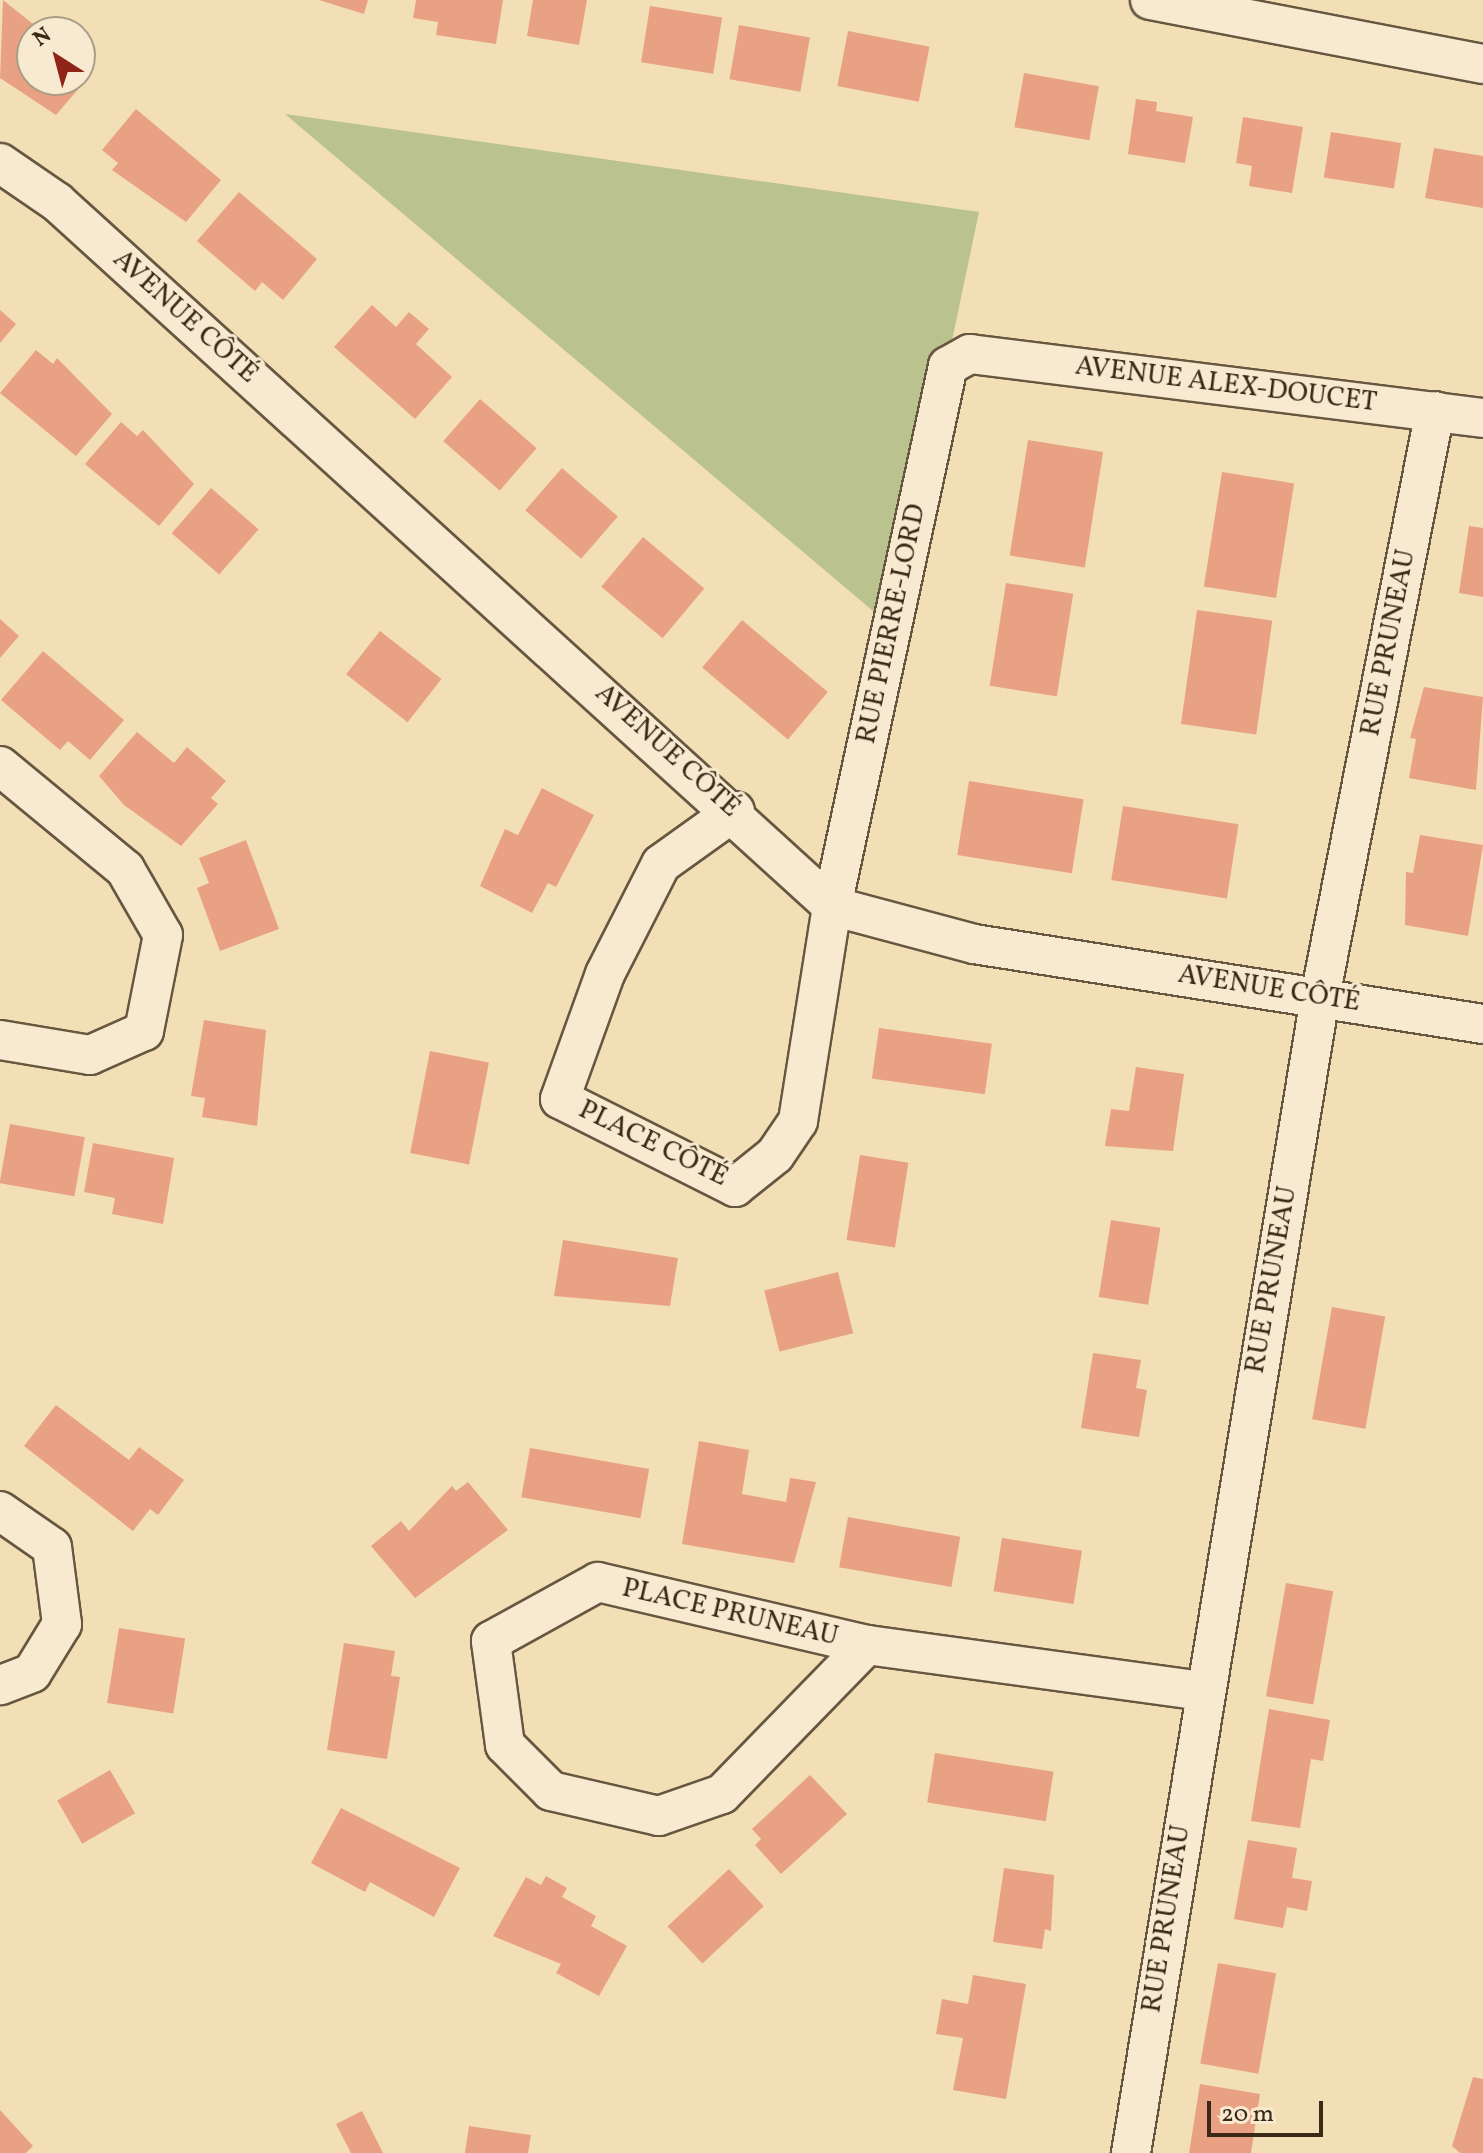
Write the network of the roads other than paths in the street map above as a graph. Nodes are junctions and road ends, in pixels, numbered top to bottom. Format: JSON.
{"nodes":[{"id":1,"x":1150,"y":0,"type":"edge"},
{"id":2,"x":1483,"y":64,"type":"edge"},
{"id":3,"x":0,"y":163,"type":"edge"},
{"id":4,"x":970,"y":354,"type":"joint"},
{"id":5,"x":1435,"y":411,"type":"junction"},
{"id":6,"x":1483,"y":418,"type":"edge"},
{"id":7,"x":0,"y":766,"type":"edge"},
{"id":8,"x":735,"y":811,"type":"junction"},
{"id":9,"x":832,"y":906,"type":"junction"},
{"id":10,"x":1320,"y":997,"type":"junction"},
{"id":11,"x":1483,"y":1024,"type":"edge"},
{"id":12,"x":0,"y":1040,"type":"edge"},
{"id":13,"x":0,"y":1511,"type":"edge"},
{"id":14,"x":867,"y":1645,"type":"junction"},
{"id":15,"x":0,"y":1685,"type":"edge"},
{"id":16,"x":1202,"y":1691,"type":"junction"},
{"id":17,"x":1131,"y":2153,"type":"edge"}],
"edges":[{"from":1,"to":2,"type":"street"},
{"from":3,"to":8,"type":"street","name":"AVENUE CÔTÉ"},
{"from":4,"to":5,"type":"street","name":"AVENUE ALEX-DOUCET"},
{"from":4,"to":9,"type":"street","name":"RUE PIERRE-LORD"},
{"from":5,"to":6,"type":"street","name":"AVENUE ALEX-DOUCET"},
{"from":5,"to":10,"type":"street","name":"RUE PRUNEAU"},
{"from":7,"to":12,"type":"street"},
{"from":8,"to":9,"type":"street","name":"AVENUE CÔTÉ"},
{"from":8,"to":9,"type":"street","name":"PLACE CÔTÉ"},
{"from":9,"to":10,"type":"street","name":"AVENUE CÔTÉ"},
{"from":10,"to":11,"type":"street","name":"AVENUE CÔTÉ"},
{"from":10,"to":16,"type":"street","name":"RUE PRUNEAU"},
{"from":13,"to":15,"type":"street"},
{"from":14,"to":14,"type":"street","name":"PLACE PRUNEAU"},
{"from":14,"to":16,"type":"street","name":"PLACE PRUNEAU"},
{"from":16,"to":17,"type":"street","name":"RUE PRUNEAU"}]}
